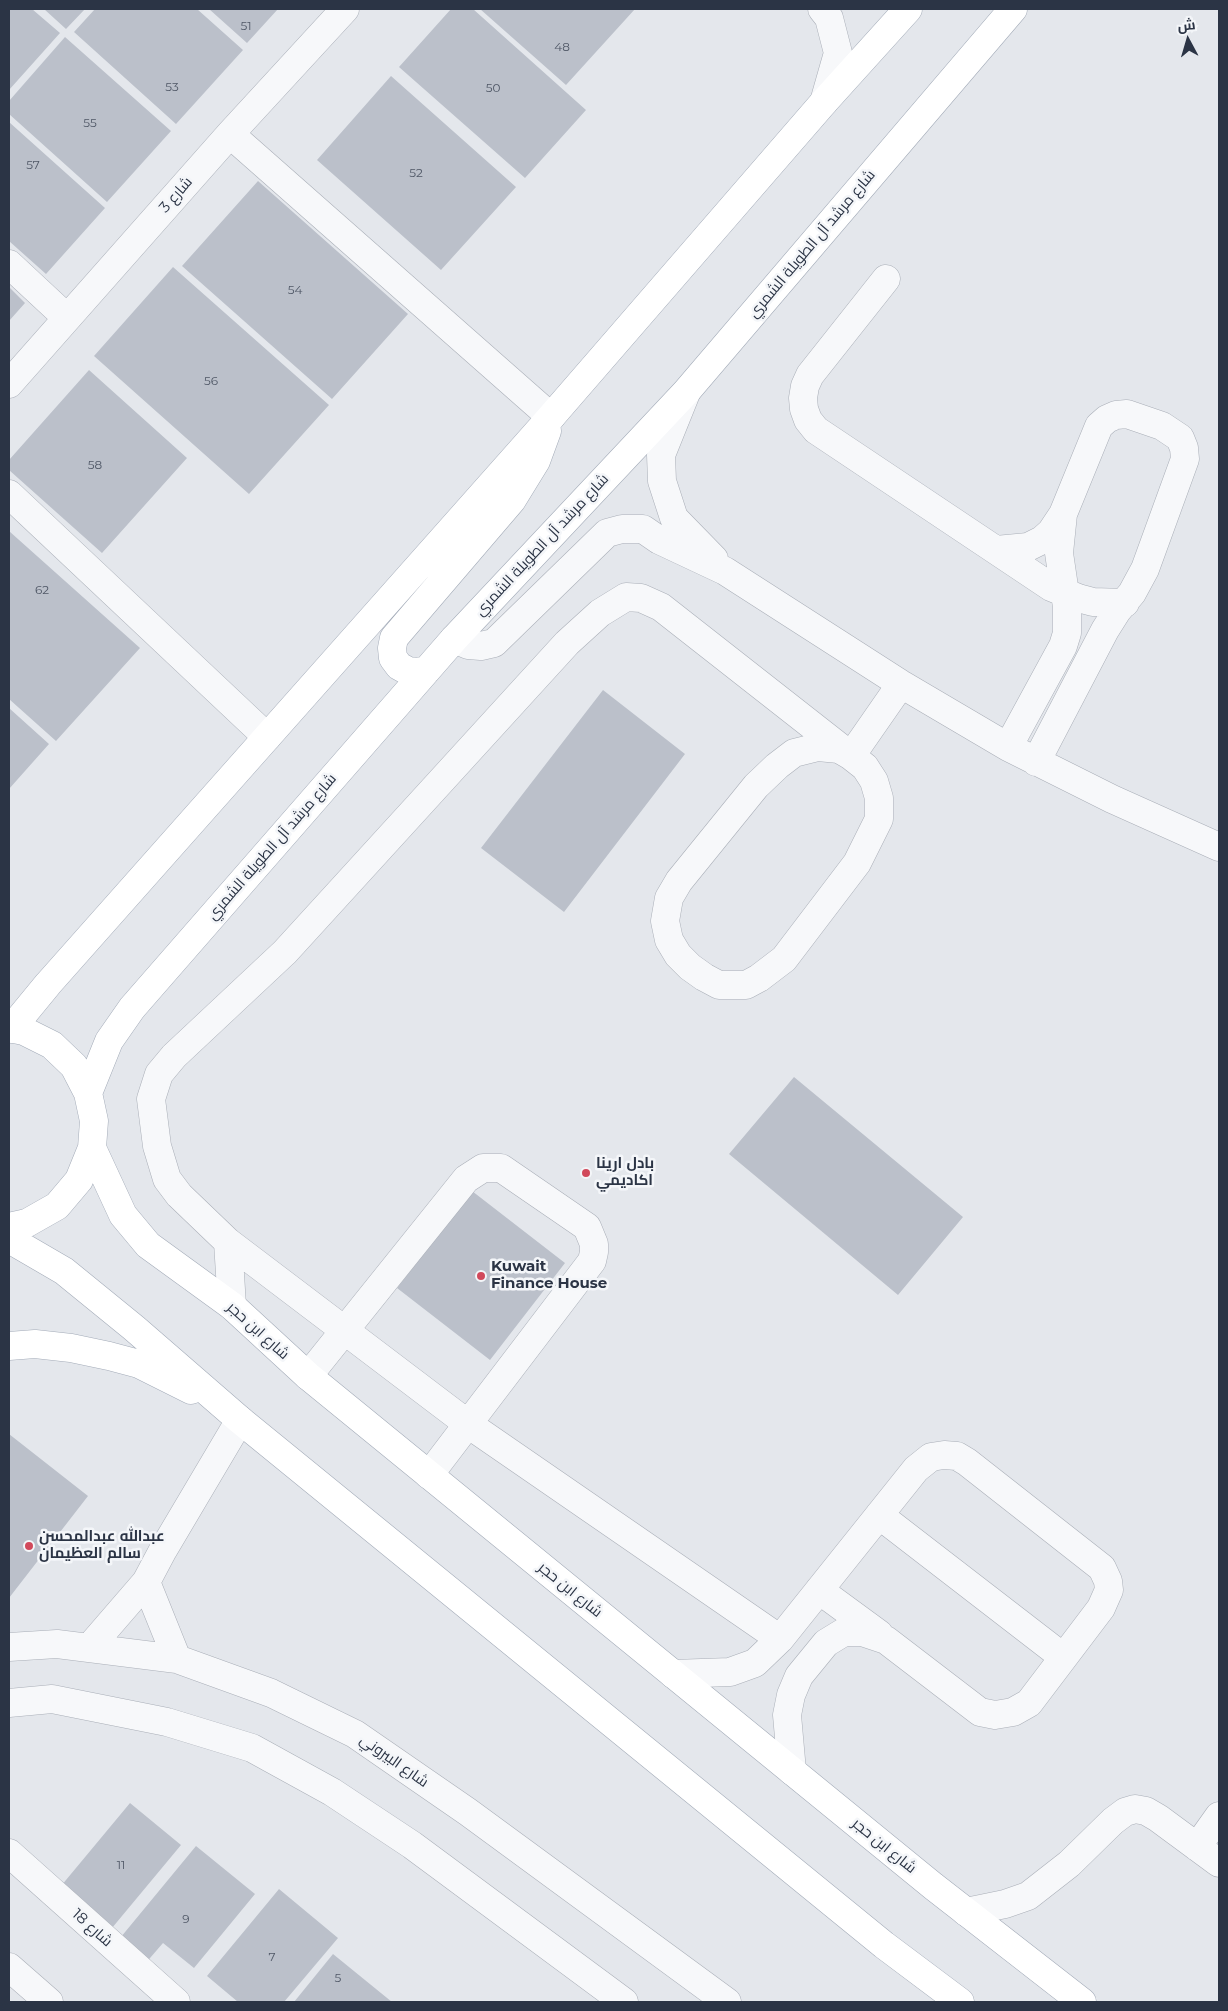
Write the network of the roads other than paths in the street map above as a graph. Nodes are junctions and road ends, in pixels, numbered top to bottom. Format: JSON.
{"nodes":[{"id":1,"x":345,"y":9,"type":"edge"},
{"id":2,"x":822,"y":9,"type":"edge"},
{"id":3,"x":908,"y":9,"type":"edge"},
{"id":4,"x":1013,"y":9,"type":"edge"},
{"id":5,"x":824,"y":102,"type":"junction"},
{"id":6,"x":230,"y":134,"type":"junction"},
{"id":7,"x":9,"y":264,"type":"edge"},
{"id":8,"x":886,"y":279,"type":"dead end"},
{"id":9,"x":67,"y":318,"type":"junction"},
{"id":10,"x":9,"y":384,"type":"edge"},
{"id":11,"x":686,"y":392,"type":"junction"},
{"id":12,"x":551,"y":417,"type":"junction"},
{"id":13,"x":9,"y":494,"type":"edge"},
{"id":14,"x":1062,"y":514,"type":"junction"},
{"id":15,"x":996,"y":550,"type":"junction"},
{"id":16,"x":725,"y":571,"type":"junction"},
{"id":17,"x":1064,"y":593,"type":"junction"},
{"id":18,"x":1125,"y":603,"type":"junction"},
{"id":19,"x":454,"y":638,"type":"junction"},
{"id":20,"x":427,"y":670,"type":"junction"},
{"id":21,"x":901,"y":684,"type":"junction"},
{"id":22,"x":267,"y":737,"type":"junction"},
{"id":23,"x":1008,"y":747,"type":"junction"},
{"id":24,"x":851,"y":756,"type":"junction"},
{"id":25,"x":1036,"y":762,"type":"junction"},
{"id":26,"x":1219,"y":847,"type":"edge"},
{"id":27,"x":10,"y":1028,"type":"edge"},
{"id":28,"x":88,"y":1093,"type":"junction"},
{"id":29,"x":92,"y":1148,"type":"junction"},
{"id":30,"x":9,"y":1227,"type":"edge"},
{"id":31,"x":9,"y":1239,"type":"edge"},
{"id":32,"x":228,"y":1242,"type":"junction"},
{"id":33,"x":232,"y":1306,"type":"junction"},
{"id":34,"x":345,"y":1330,"type":"junction"},
{"id":35,"x":9,"y":1346,"type":"edge"},
{"id":36,"x":308,"y":1376,"type":"junction"},
{"id":37,"x":231,"y":1413,"type":"junction"},
{"id":38,"x":468,"y":1424,"type":"junction"},
{"id":39,"x":429,"y":1475,"type":"junction"},
{"id":40,"x":879,"y":1515,"type":"junction"},
{"id":41,"x":146,"y":1582,"type":"junction"},
{"id":42,"x":819,"y":1590,"type":"junction"},
{"id":43,"x":780,"y":1639,"type":"junction"},
{"id":44,"x":886,"y":1640,"type":"junction"},
{"id":45,"x":9,"y":1647,"type":"edge"},
{"id":46,"x":89,"y":1648,"type":"junction"},
{"id":47,"x":1064,"y":1657,"type":"junction"},
{"id":48,"x":177,"y":1659,"type":"junction"},
{"id":49,"x":673,"y":1674,"type":"junction"},
{"id":50,"x":9,"y":1703,"type":"edge"},
{"id":51,"x":792,"y":1771,"type":"junction"},
{"id":52,"x":1219,"y":1816,"type":"edge"},
{"id":53,"x":1197,"y":1847,"type":"junction"},
{"id":54,"x":9,"y":1853,"type":"edge"},
{"id":55,"x":1219,"y":1863,"type":"edge"},
{"id":56,"x":966,"y":1912,"type":"junction"},
{"id":57,"x":9,"y":1967,"type":"edge"},
{"id":58,"x":1057,"y":1993,"type":"edge"},
{"id":59,"x":49,"y":2002,"type":"edge"},
{"id":60,"x":176,"y":2002,"type":"edge"},
{"id":61,"x":624,"y":2002,"type":"edge"},
{"id":62,"x":727,"y":2002,"type":"edge"},
{"id":63,"x":960,"y":2002,"type":"edge"},
{"id":64,"x":1082,"y":2002,"type":"edge"}],
"edges":[{"from":1,"to":6,"type":"street","name":"شارع 3"},
{"from":2,"to":5,"type":"street"},
{"from":3,"to":5,"type":"main road"},
{"from":4,"to":11,"type":"main road","name":"شارع مرشد آل الطويلة الشمري"},
{"from":5,"to":12,"type":"main road"},
{"from":6,"to":9,"type":"street","name":"شارع 3"},
{"from":6,"to":12,"type":"street"},
{"from":7,"to":9,"type":"street"},
{"from":8,"to":15,"type":"street"},
{"from":9,"to":10,"type":"street","name":"شارع 3"},
{"from":11,"to":16,"type":"street"},
{"from":11,"to":19,"type":"main road","name":"شارع مرشد آل الطويلة الشمري"},
{"from":12,"to":20,"type":"main road"},
{"from":12,"to":22,"type":"main road"},
{"from":13,"to":22,"type":"street"},
{"from":14,"to":15,"type":"street"},
{"from":14,"to":17,"type":"street"},
{"from":14,"to":18,"type":"street"},
{"from":15,"to":17,"type":"street"},
{"from":16,"to":19,"type":"street"},
{"from":16,"to":21,"type":"street"},
{"from":17,"to":18,"type":"street"},
{"from":17,"to":23,"type":"street"},
{"from":18,"to":25,"type":"street"},
{"from":19,"to":20,"type":"main road","name":"شارع مرشد آل الطويلة الشمري"},
{"from":20,"to":28,"type":"main road","name":"شارع مرشد آل الطويلة الشمري"},
{"from":21,"to":23,"type":"street"},
{"from":21,"to":24,"type":"street"},
{"from":22,"to":27,"type":"main road"},
{"from":23,"to":25,"type":"street"},
{"from":24,"to":24,"type":"street"},
{"from":24,"to":32,"type":"street"},
{"from":25,"to":26,"type":"street"},
{"from":27,"to":28,"type":"main road"},
{"from":28,"to":29,"type":"main road"},
{"from":29,"to":30,"type":"main road"},
{"from":29,"to":33,"type":"main road","name":"شارع ابن حجر"},
{"from":31,"to":37,"type":"main road"},
{"from":32,"to":33,"type":"street"},
{"from":32,"to":34,"type":"street"},
{"from":33,"to":36,"type":"main road","name":"شارع ابن حجر"},
{"from":34,"to":36,"type":"street"},
{"from":34,"to":38,"type":"street"},
{"from":34,"to":38,"type":"street"},
{"from":35,"to":37,"type":"main road"},
{"from":36,"to":39,"type":"main road","name":"شارع ابن حجر"},
{"from":37,"to":41,"type":"street"},
{"from":37,"to":63,"type":"main road"},
{"from":38,"to":39,"type":"street"},
{"from":38,"to":43,"type":"street"},
{"from":39,"to":49,"type":"main road","name":"شارع ابن حجر"},
{"from":40,"to":42,"type":"street"},
{"from":40,"to":47,"type":"street"},
{"from":40,"to":47,"type":"street"},
{"from":41,"to":46,"type":"street"},
{"from":41,"to":48,"type":"street"},
{"from":42,"to":43,"type":"street"},
{"from":42,"to":44,"type":"street"},
{"from":43,"to":49,"type":"street"},
{"from":44,"to":47,"type":"street"},
{"from":44,"to":51,"type":"street"},
{"from":45,"to":46,"type":"street","name":"شارع البيروني"},
{"from":46,"to":48,"type":"street","name":"شارع البيروني"},
{"from":48,"to":62,"type":"street","name":"شارع البيروني"},
{"from":49,"to":51,"type":"main road","name":"شارع ابن حجر"},
{"from":50,"to":61,"type":"street"},
{"from":51,"to":56,"type":"main road","name":"شارع ابن حجر"},
{"from":52,"to":53,"type":"street"},
{"from":53,"to":55,"type":"street"},
{"from":53,"to":56,"type":"street"},
{"from":54,"to":60,"type":"street","name":"شارع 18"},
{"from":56,"to":58,"type":"main road","name":"شارع ابن حجر"},
{"from":57,"to":59,"type":"street"},
{"from":58,"to":64,"type":"main road","name":"شارع ابن حجر"}]}
